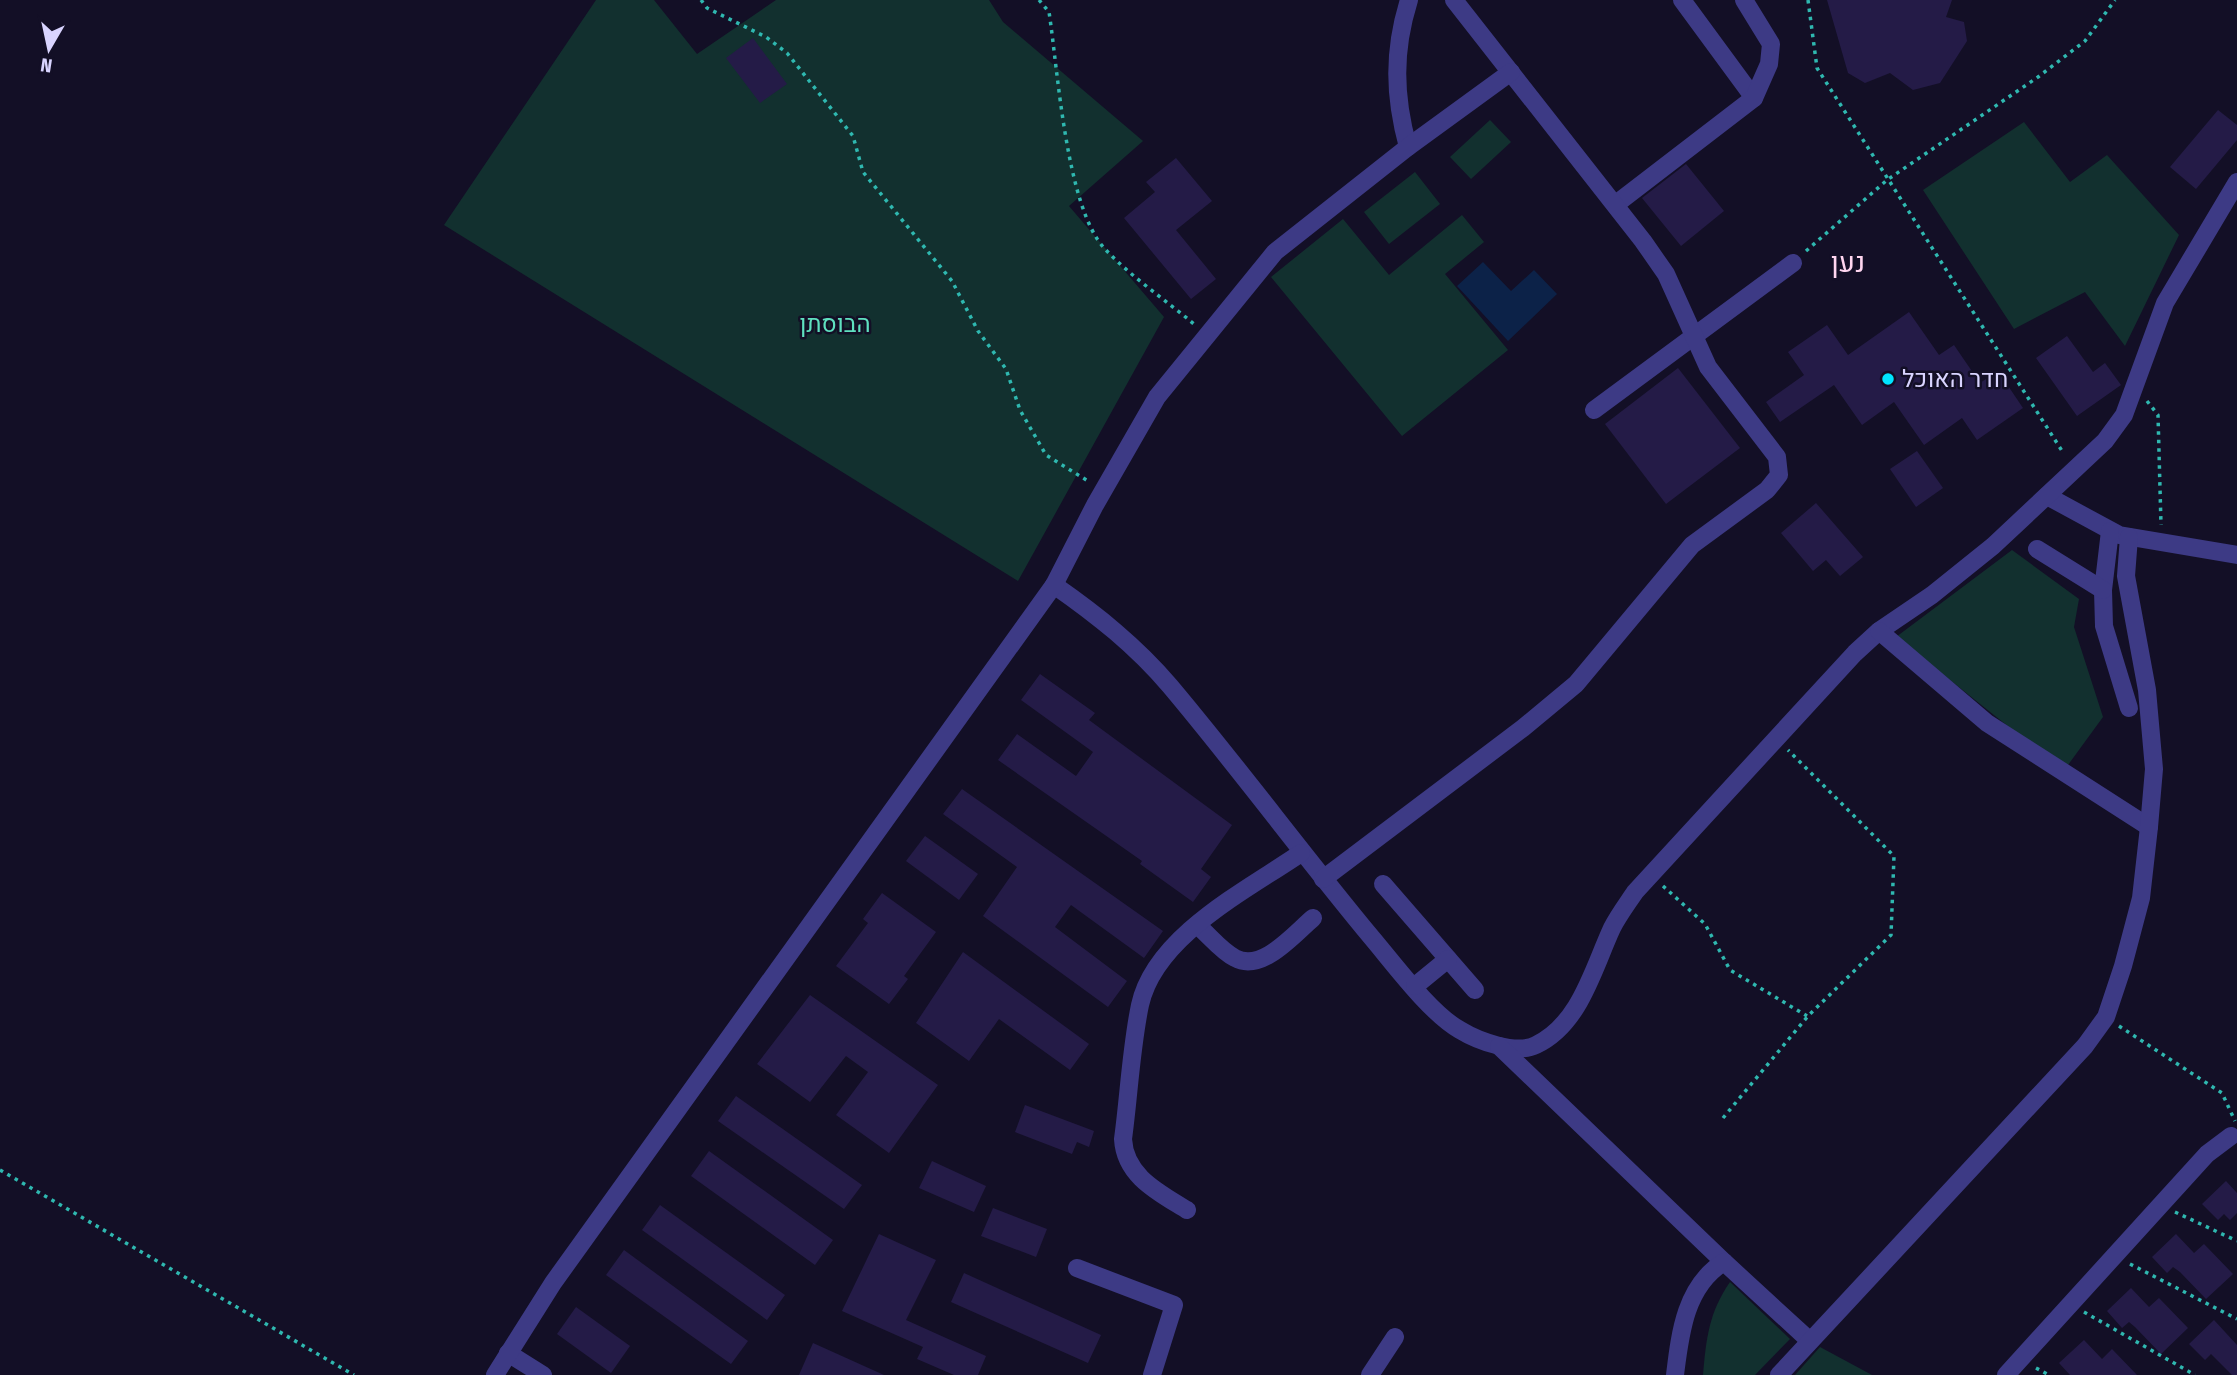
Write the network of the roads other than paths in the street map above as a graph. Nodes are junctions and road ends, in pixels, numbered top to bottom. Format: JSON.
{"nodes":[{"id":1,"x":1409,"y":0,"type":"edge"},
{"id":2,"x":1454,"y":0,"type":"edge"},
{"id":3,"x":1744,"y":0,"type":"edge"},
{"id":4,"x":1690,"y":3,"type":"edge"},
{"id":5,"x":1511,"y":72,"type":"junction"},
{"id":6,"x":1754,"y":98,"type":"junction"},
{"id":7,"x":1408,"y":147,"type":"junction"},
{"id":8,"x":2237,"y":182,"type":"edge"},
{"id":9,"x":1616,"y":204,"type":"junction"},
{"id":10,"x":1793,"y":263,"type":"road end"},
{"id":11,"x":1694,"y":338,"type":"junction"},
{"id":12,"x":1594,"y":410,"type":"dead end"},
{"id":13,"x":2047,"y":496,"type":"junction"},
{"id":14,"x":2110,"y":531,"type":"junction"},
{"id":15,"x":2129,"y":537,"type":"junction"},
{"id":16,"x":2037,"y":549,"type":"dead end"},
{"id":17,"x":2237,"y":555,"type":"edge"},
{"id":18,"x":1054,"y":585,"type":"junction"},
{"id":19,"x":2103,"y":590,"type":"junction"},
{"id":20,"x":1879,"y":631,"type":"junction"},
{"id":21,"x":2129,"y":708,"type":"dead end"},
{"id":22,"x":2149,"y":827,"type":"junction"},
{"id":23,"x":1301,"y":853,"type":"junction"},
{"id":24,"x":1323,"y":879,"type":"junction"},
{"id":25,"x":1383,"y":884,"type":"dead end"},
{"id":26,"x":1313,"y":918,"type":"dead end"},
{"id":27,"x":1197,"y":925,"type":"junction"},
{"id":28,"x":1448,"y":959,"type":"junction"},
{"id":29,"x":1415,"y":986,"type":"junction"},
{"id":30,"x":1475,"y":990,"type":"dead end"},
{"id":31,"x":1496,"y":1044,"type":"junction"},
{"id":32,"x":2234,"y":1131,"type":"edge"},
{"id":33,"x":1187,"y":1210,"type":"dead end"},
{"id":34,"x":1724,"y":1262,"type":"junction"},
{"id":35,"x":1077,"y":1268,"type":"dead end"},
{"id":36,"x":1395,"y":1337,"type":"dead end"},
{"id":37,"x":1810,"y":1341,"type":"junction"},
{"id":38,"x":508,"y":1353,"type":"junction"},
{"id":39,"x":495,"y":1375,"type":"edge"},
{"id":40,"x":543,"y":1375,"type":"edge"},
{"id":41,"x":1152,"y":1375,"type":"edge"},
{"id":42,"x":1370,"y":1375,"type":"edge"},
{"id":43,"x":1675,"y":1375,"type":"edge"},
{"id":44,"x":1779,"y":1375,"type":"edge"},
{"id":45,"x":2006,"y":1375,"type":"edge"}],
"edges":[{"from":1,"to":7,"type":"street"},
{"from":2,"to":5,"type":"street"},
{"from":3,"to":6,"type":"street"},
{"from":4,"to":6,"type":"street"},
{"from":5,"to":7,"type":"street"},
{"from":5,"to":9,"type":"street"},
{"from":6,"to":9,"type":"street"},
{"from":7,"to":18,"type":"street"},
{"from":8,"to":13,"type":"street"},
{"from":9,"to":11,"type":"street"},
{"from":10,"to":11,"type":"street"},
{"from":11,"to":12,"type":"street"},
{"from":11,"to":24,"type":"street"},
{"from":13,"to":14,"type":"street"},
{"from":13,"to":20,"type":"street"},
{"from":14,"to":15,"type":"street"},
{"from":14,"to":19,"type":"street"},
{"from":15,"to":17,"type":"street"},
{"from":15,"to":22,"type":"street"},
{"from":16,"to":19,"type":"street"},
{"from":18,"to":23,"type":"street"},
{"from":18,"to":38,"type":"street"},
{"from":19,"to":21,"type":"street"},
{"from":20,"to":22,"type":"street"},
{"from":20,"to":31,"type":"street"},
{"from":22,"to":37,"type":"street"},
{"from":23,"to":24,"type":"street"},
{"from":23,"to":27,"type":"street"},
{"from":24,"to":29,"type":"street"},
{"from":25,"to":28,"type":"street"},
{"from":26,"to":27,"type":"street"},
{"from":27,"to":33,"type":"street"},
{"from":28,"to":29,"type":"street"},
{"from":28,"to":30,"type":"street"},
{"from":29,"to":31,"type":"street"},
{"from":31,"to":34,"type":"street"},
{"from":32,"to":45,"type":"street"},
{"from":34,"to":37,"type":"street"},
{"from":34,"to":43,"type":"street"},
{"from":35,"to":41,"type":"street"},
{"from":36,"to":42,"type":"street"},
{"from":37,"to":44,"type":"street"},
{"from":38,"to":39,"type":"street"},
{"from":38,"to":40,"type":"street"}]}
